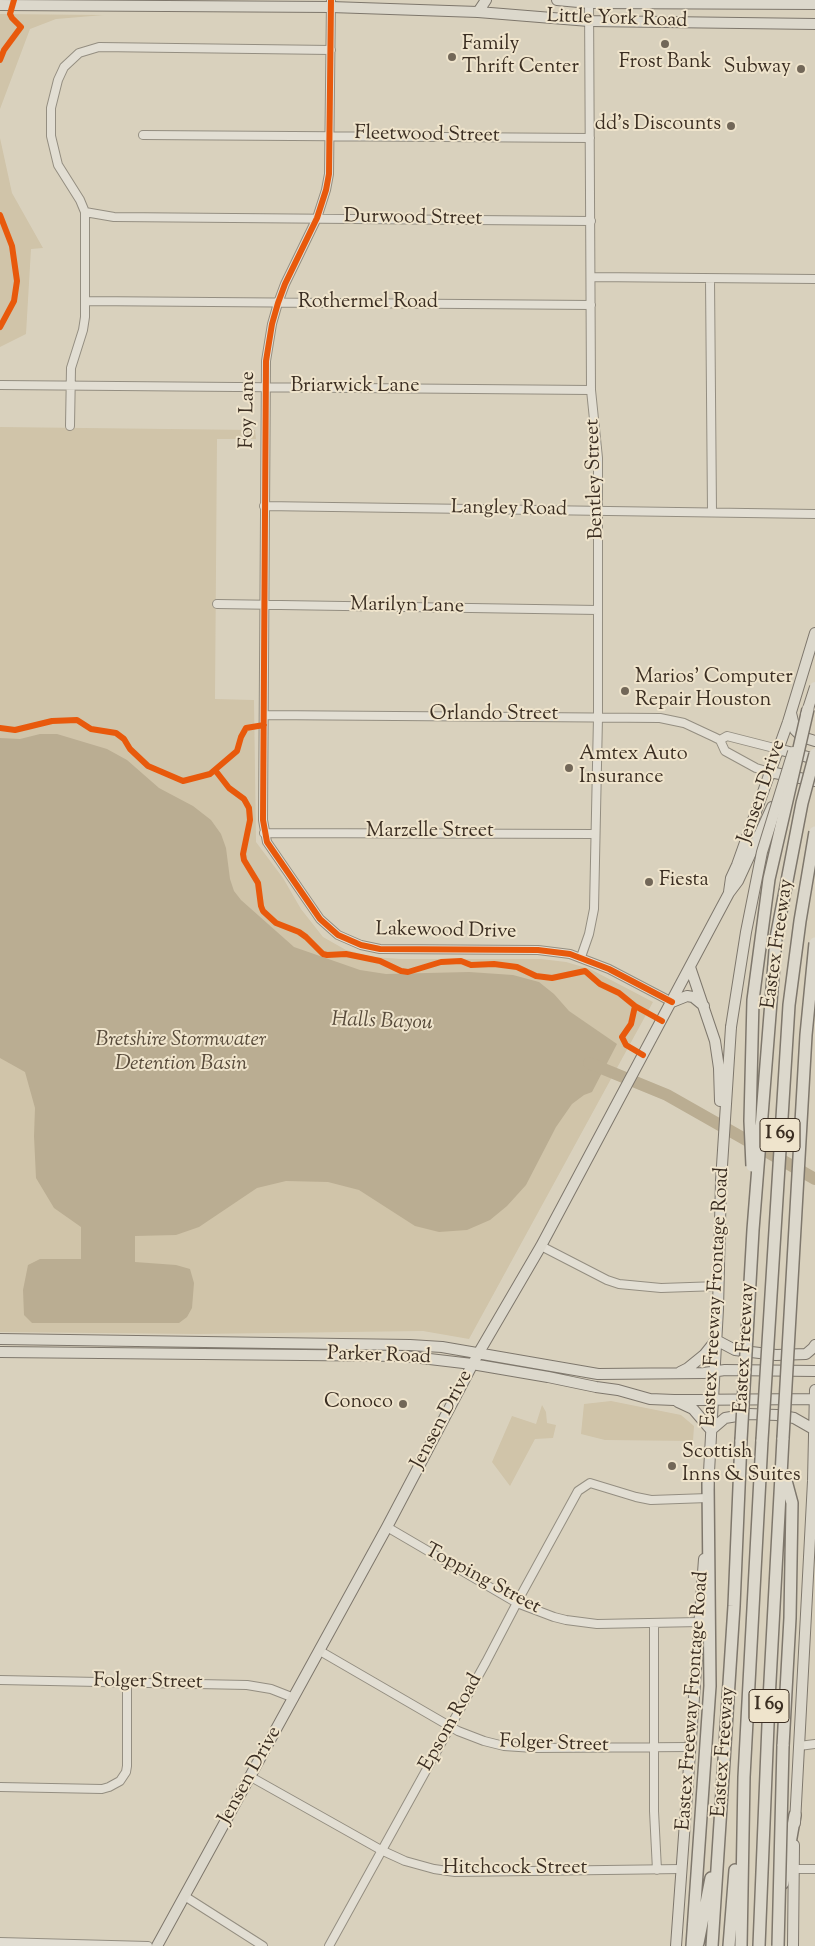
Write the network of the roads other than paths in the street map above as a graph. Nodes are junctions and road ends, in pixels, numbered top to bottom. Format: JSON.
{"nodes":[{"id":1,"x":486,"y":0,"type":"edge"},
{"id":2,"x":557,"y":0,"type":"edge"},
{"id":3,"x":589,"y":1,"type":"edge"},
{"id":4,"x":183,"y":3,"type":"edge"},
{"id":5,"x":331,"y":3,"type":"edge"},
{"id":6,"x":815,"y":4,"type":"edge"},
{"id":7,"x":0,"y":5,"type":"edge"},
{"id":8,"x":478,"y":12,"type":"junction"},
{"id":9,"x":589,"y":21,"type":"junction"},
{"id":10,"x":815,"y":24,"type":"edge"},
{"id":11,"x":331,"y":50,"type":"junction"},
{"id":12,"x":143,"y":135,"type":"dead end"},
{"id":13,"x":330,"y":135,"type":"junction"},
{"id":14,"x":590,"y":138,"type":"junction"},
{"id":15,"x":85,"y":212,"type":"junction"},
{"id":16,"x":316,"y":218,"type":"junction"},
{"id":17,"x":591,"y":221,"type":"junction"},
{"id":18,"x":591,"y":278,"type":"junction"},
{"id":19,"x":710,"y":279,"type":"junction"},
{"id":20,"x":815,"y":279,"type":"edge"},
{"id":21,"x":85,"y":301,"type":"junction"},
{"id":22,"x":278,"y":303,"type":"junction"},
{"id":23,"x":591,"y":305,"type":"junction"},
{"id":24,"x":0,"y":385,"type":"edge"},
{"id":25,"x":70,"y":386,"type":"junction"},
{"id":26,"x":265,"y":388,"type":"junction"},
{"id":27,"x":591,"y":390,"type":"junction"},
{"id":28,"x":70,"y":426,"type":"dead end"},
{"id":29,"x":264,"y":506,"type":"junction"},
{"id":30,"x":599,"y":511,"type":"junction"},
{"id":31,"x":712,"y":512,"type":"junction"},
{"id":32,"x":815,"y":514,"type":"edge"},
{"id":33,"x":217,"y":604,"type":"dead end"},
{"id":34,"x":264,"y":605,"type":"junction"},
{"id":35,"x":598,"y":610,"type":"junction"},
{"id":36,"x":815,"y":633,"type":"edge"},
{"id":37,"x":815,"y":687,"type":"edge"},
{"id":38,"x":808,"y":710,"type":"junction"},
{"id":39,"x":790,"y":712,"type":"junction"},
{"id":40,"x":264,"y":715,"type":"junction"},
{"id":41,"x":598,"y":717,"type":"junction"},
{"id":42,"x":720,"y":740,"type":"junction"},
{"id":43,"x":815,"y":741,"type":"edge"},
{"id":44,"x":778,"y":749,"type":"junction"},
{"id":45,"x":815,"y":754,"type":"edge"},
{"id":46,"x":815,"y":759,"type":"edge"},
{"id":47,"x":770,"y":772,"type":"junction"},
{"id":48,"x":788,"y":775,"type":"junction"},
{"id":49,"x":815,"y":781,"type":"edge"},
{"id":50,"x":815,"y":832,"type":"edge"},
{"id":51,"x":264,"y":833,"type":"junction"},
{"id":52,"x":595,"y":834,"type":"junction"},
{"id":53,"x":729,"y":893,"type":"junction"},
{"id":54,"x":815,"y":943,"type":"edge"},
{"id":55,"x":581,"y":957,"type":"junction"},
{"id":56,"x":690,"y":966,"type":"junction"},
{"id":57,"x":672,"y":1002,"type":"junction"},
{"id":58,"x":704,"y":1006,"type":"junction"},
{"id":59,"x":723,"y":1069,"type":"junction"},
{"id":60,"x":753,"y":1230,"type":"junction"},
{"id":61,"x":541,"y":1246,"type":"junction"},
{"id":62,"x":719,"y":1286,"type":"junction"},
{"id":63,"x":0,"y":1339,"type":"edge"},
{"id":64,"x":28,"y":1339,"type":"junction"},
{"id":65,"x":141,"y":1340,"type":"junction"},
{"id":66,"x":716,"y":1340,"type":"junction"},
{"id":67,"x":253,"y":1341,"type":"junction"},
{"id":68,"x":815,"y":1345,"type":"edge"},
{"id":69,"x":0,"y":1352,"type":"edge"},
{"id":70,"x":28,"y":1352,"type":"junction"},
{"id":71,"x":141,"y":1353,"type":"junction"},
{"id":72,"x":253,"y":1354,"type":"junction"},
{"id":73,"x":478,"y":1354,"type":"junction"},
{"id":74,"x":472,"y":1364,"type":"junction"},
{"id":75,"x":815,"y":1371,"type":"edge"},
{"id":76,"x":715,"y":1372,"type":"junction"},
{"id":77,"x":598,"y":1374,"type":"junction"},
{"id":78,"x":673,"y":1374,"type":"junction"},
{"id":79,"x":596,"y":1387,"type":"junction"},
{"id":80,"x":815,"y":1390,"type":"edge"},
{"id":81,"x":815,"y":1399,"type":"edge"},
{"id":82,"x":674,"y":1400,"type":"junction"},
{"id":83,"x":712,"y":1400,"type":"junction"},
{"id":84,"x":710,"y":1430,"type":"junction"},
{"id":85,"x":815,"y":1430,"type":"edge"},
{"id":86,"x":782,"y":1466,"type":"junction"},
{"id":87,"x":708,"y":1483,"type":"junction"},
{"id":88,"x":708,"y":1498,"type":"junction"},
{"id":89,"x":813,"y":1498,"type":"edge"},
{"id":90,"x":387,"y":1527,"type":"junction"},
{"id":91,"x":516,"y":1603,"type":"junction"},
{"id":92,"x":810,"y":1619,"type":"edge"},
{"id":93,"x":700,"y":1622,"type":"junction"},
{"id":94,"x":654,"y":1624,"type":"junction"},
{"id":95,"x":320,"y":1652,"type":"junction"},
{"id":96,"x":0,"y":1680,"type":"edge"},
{"id":97,"x":127,"y":1682,"type":"junction"},
{"id":98,"x":294,"y":1698,"type":"junction"},
{"id":99,"x":450,"y":1726,"type":"junction"},
{"id":100,"x":815,"y":1744,"type":"edge"},
{"id":101,"x":654,"y":1746,"type":"junction"},
{"id":102,"x":691,"y":1746,"type":"junction"},
{"id":103,"x":799,"y":1746,"type":"junction"},
{"id":104,"x":251,"y":1777,"type":"junction"},
{"id":105,"x":744,"y":1777,"type":"junction"},
{"id":106,"x":0,"y":1787,"type":"edge"},
{"id":107,"x":795,"y":1815,"type":"junction"},
{"id":108,"x":720,"y":1830,"type":"junction"},
{"id":109,"x":381,"y":1850,"type":"junction"},
{"id":110,"x":681,"y":1869,"type":"junction"},
{"id":111,"x":793,"y":1869,"type":"junction"},
{"id":112,"x":815,"y":1869,"type":"edge"},
{"id":113,"x":657,"y":1870,"type":"junction"},
{"id":114,"x":186,"y":1897,"type":"junction"},
{"id":115,"x":0,"y":1942,"type":"edge"},
{"id":116,"x":148,"y":1946,"type":"edge"},
{"id":117,"x":157,"y":1946,"type":"edge"},
{"id":118,"x":263,"y":1946,"type":"edge"},
{"id":119,"x":329,"y":1946,"type":"edge"},
{"id":120,"x":676,"y":1946,"type":"edge"},
{"id":121,"x":692,"y":1946,"type":"edge"},
{"id":122,"x":698,"y":1946,"type":"edge"},
{"id":123,"x":712,"y":1946,"type":"edge"},
{"id":124,"x":731,"y":1946,"type":"edge"},
{"id":125,"x":740,"y":1946,"type":"edge"},
{"id":126,"x":760,"y":1946,"type":"edge"},
{"id":127,"x":772,"y":1946,"type":"edge"},
{"id":128,"x":778,"y":1946,"type":"edge"},
{"id":129,"x":793,"y":1946,"type":"edge"}],
"edges":[{"from":1,"to":8,"type":"main road"},
{"from":2,"to":3,"type":"main road","name":"Little York Road"},
{"from":3,"to":6,"type":"main road","name":"Little York Road"},
{"from":3,"to":9,"type":"street","name":"Bentley Street"},
{"from":4,"to":5,"type":"main road","name":"Little York Road"},
{"from":4,"to":7,"type":"main road","name":"Little York Road"},
{"from":5,"to":8,"type":"main road","name":"Little York Road"},
{"from":5,"to":11,"type":"street","name":"Foy Lane"},
{"from":8,"to":9,"type":"main road","name":"Little York Road"},
{"from":9,"to":10,"type":"main road","name":"Little York Road"},
{"from":9,"to":14,"type":"street","name":"Bentley Street"},
{"from":11,"to":13,"type":"street","name":"Foy Lane"},
{"from":11,"to":15,"type":"street"},
{"from":12,"to":13,"type":"street","name":"Fleetwood Street"},
{"from":13,"to":14,"type":"street","name":"Fleetwood Street"},
{"from":13,"to":16,"type":"street","name":"Foy Lane"},
{"from":14,"to":17,"type":"street","name":"Bentley Street"},
{"from":15,"to":16,"type":"street","name":"Durwood Street"},
{"from":15,"to":21,"type":"street"},
{"from":16,"to":17,"type":"street","name":"Durwood Street"},
{"from":16,"to":22,"type":"street","name":"Foy Lane"},
{"from":17,"to":18,"type":"street","name":"Bentley Street"},
{"from":18,"to":19,"type":"street"},
{"from":18,"to":23,"type":"street","name":"Bentley Street"},
{"from":19,"to":20,"type":"street"},
{"from":19,"to":31,"type":"street"},
{"from":21,"to":22,"type":"street","name":"Rothermel Road"},
{"from":21,"to":25,"type":"street"},
{"from":22,"to":23,"type":"street","name":"Rothermel Road"},
{"from":22,"to":26,"type":"street","name":"Foy Lane"},
{"from":23,"to":27,"type":"street","name":"Bentley Street"},
{"from":24,"to":25,"type":"street","name":"Briarwick Lane"},
{"from":25,"to":26,"type":"street","name":"Briarwick Lane"},
{"from":25,"to":28,"type":"street"},
{"from":26,"to":27,"type":"street","name":"Briarwick Lane"},
{"from":26,"to":29,"type":"street","name":"Foy Lane"},
{"from":27,"to":30,"type":"street","name":"Bentley Street"},
{"from":29,"to":30,"type":"street","name":"Langley Road"},
{"from":29,"to":34,"type":"street","name":"Foy Lane"},
{"from":30,"to":31,"type":"street","name":"Langley Road"},
{"from":30,"to":35,"type":"street","name":"Bentley Street"},
{"from":31,"to":32,"type":"street","name":"Langley Road"},
{"from":33,"to":34,"type":"street","name":"Marilyn Lane"},
{"from":34,"to":35,"type":"street","name":"Marilyn Lane"},
{"from":34,"to":40,"type":"street","name":"Foy Lane"},
{"from":35,"to":41,"type":"street","name":"Bentley Street"},
{"from":36,"to":39,"type":"main road","name":"Jensen Drive"},
{"from":37,"to":38,"type":"main road","name":"Eastex Freeway Frontage Road","bridge":true},
{"from":38,"to":59,"type":"main road","name":"Eastex Freeway Frontage Road","bridge":true},
{"from":38,"to":60,"type":"highway","bridge":true},
{"from":39,"to":43,"type":"main road"},
{"from":39,"to":44,"type":"main road","name":"Jensen Drive"},
{"from":40,"to":41,"type":"street","name":"Orlando Street"},
{"from":40,"to":51,"type":"street","name":"Foy Lane"},
{"from":41,"to":42,"type":"street","name":"Orlando Street"},
{"from":41,"to":52,"type":"street","name":"Bentley Street"},
{"from":42,"to":44,"type":"street","name":"Orlando Street"},
{"from":42,"to":47,"type":"street","name":"Orlando Street"},
{"from":44,"to":46,"type":"main road"},
{"from":44,"to":47,"type":"main road","name":"Jensen Drive"},
{"from":45,"to":60,"type":"highway","name":"Eastex Freeway","number":"I 69","bridge":true},
{"from":47,"to":48,"type":"main road"},
{"from":47,"to":53,"type":"main road","name":"Jensen Drive"},
{"from":48,"to":49,"type":"main road"},
{"from":48,"to":53,"type":"main road","name":"Jensen Drive"},
{"from":50,"to":105,"type":"highway","number":"I 69","bridge":true},
{"from":51,"to":52,"type":"street","name":"Marzelle Street"},
{"from":51,"to":55,"type":"street","name":"Lakewood Drive"},
{"from":52,"to":55,"type":"street","name":"Bentley Street"},
{"from":53,"to":56,"type":"main road","name":"Jensen Drive"},
{"from":54,"to":86,"type":"highway","name":"Eastex Freeway","number":"I 69","bridge":true},
{"from":55,"to":57,"type":"street","name":"Lakewood Drive"},
{"from":56,"to":57,"type":"main road","name":"Jensen Drive"},
{"from":56,"to":58,"type":"main road"},
{"from":57,"to":58,"type":"main road"},
{"from":57,"to":61,"type":"main road","name":"Jensen Drive"},
{"from":58,"to":59,"type":"main road"},
{"from":59,"to":62,"type":"main road","name":"Eastex Freeway Frontage Road"},
{"from":60,"to":108,"type":"highway","name":"Eastex Freeway","number":"I 69","bridge":true},
{"from":61,"to":62,"type":"street"},
{"from":61,"to":73,"type":"main road","name":"Jensen Drive"},
{"from":62,"to":66,"type":"main road","name":"Eastex Freeway Frontage Road"},
{"from":63,"to":64,"type":"main road","name":"Parker Road"},
{"from":64,"to":65,"type":"main road","name":"Parker Road"},
{"from":64,"to":70,"type":"main road"},
{"from":65,"to":67,"type":"main road","name":"Parker Road"},
{"from":65,"to":71,"type":"main road"},
{"from":66,"to":68,"type":"main road"},
{"from":66,"to":76,"type":"main road","name":"Eastex Freeway Frontage Road"},
{"from":66,"to":78,"type":"main road"},
{"from":67,"to":72,"type":"main road"},
{"from":67,"to":73,"type":"main road","name":"Parker Road"},
{"from":69,"to":70,"type":"main road","name":"Parker Road"},
{"from":70,"to":71,"type":"main road","name":"Parker Road"},
{"from":71,"to":72,"type":"main road","name":"Parker Road"},
{"from":72,"to":74,"type":"main road","name":"Parker Road"},
{"from":73,"to":74,"type":"main road","name":"Jensen Drive"},
{"from":73,"to":77,"type":"main road","name":"Parker Road"},
{"from":74,"to":79,"type":"main road","name":"Parker Road"},
{"from":74,"to":90,"type":"main road","name":"Jensen Drive"},
{"from":75,"to":76,"type":"main road","name":"Parker Road"},
{"from":76,"to":78,"type":"main road","name":"Parker Road"},
{"from":76,"to":83,"type":"main road","name":"Eastex Freeway Frontage Road"},
{"from":77,"to":78,"type":"main road","name":"Parker Road"},
{"from":77,"to":79,"type":"main road"},
{"from":79,"to":82,"type":"main road","name":"Parker Road"},
{"from":80,"to":81,"type":"main road"},
{"from":81,"to":83,"type":"main road","name":"Parker Road"},
{"from":81,"to":85,"type":"main road"},
{"from":82,"to":83,"type":"main road","name":"Parker Road"},
{"from":82,"to":84,"type":"main road"},
{"from":83,"to":84,"type":"main road","name":"Eastex Freeway Frontage Road"},
{"from":84,"to":85,"type":"main road"},
{"from":84,"to":87,"type":"main road","name":"Eastex Freeway Frontage Road"},
{"from":85,"to":89,"type":"main road"},
{"from":86,"to":126,"type":"highway","name":"Eastex Freeway","number":"I 69"},
{"from":86,"to":128,"type":"highway","bridge":true},
{"from":87,"to":88,"type":"main road","name":"Eastex Freeway Frontage Road"},
{"from":87,"to":121,"type":"highway"},
{"from":88,"to":91,"type":"street","name":"Epsom Road"},
{"from":88,"to":93,"type":"main road","name":"Eastex Freeway Frontage Road"},
{"from":89,"to":92,"type":"main road"},
{"from":90,"to":91,"type":"street","name":"Topping Street"},
{"from":90,"to":95,"type":"main road","name":"Jensen Drive"},
{"from":91,"to":94,"type":"street","name":"Topping Street"},
{"from":91,"to":99,"type":"street","name":"Epsom Road"},
{"from":92,"to":103,"type":"main road"},
{"from":93,"to":94,"type":"street","name":"Topping Street"},
{"from":93,"to":102,"type":"main road","name":"Eastex Freeway Frontage Road"},
{"from":94,"to":101,"type":"street"},
{"from":95,"to":98,"type":"main road","name":"Jensen Drive"},
{"from":95,"to":99,"type":"street","name":"Folger Street"},
{"from":96,"to":97,"type":"street","name":"Folger Street"},
{"from":97,"to":98,"type":"street","name":"Folger Street"},
{"from":97,"to":106,"type":"street"},
{"from":98,"to":104,"type":"main road","name":"Jensen Drive"},
{"from":99,"to":101,"type":"street","name":"Folger Street"},
{"from":99,"to":109,"type":"street","name":"Epsom Road"},
{"from":100,"to":103,"type":"street"},
{"from":101,"to":102,"type":"street","name":"Folger Street"},
{"from":101,"to":113,"type":"street"},
{"from":102,"to":110,"type":"main road","name":"Eastex Freeway Frontage Road"},
{"from":103,"to":107,"type":"main road"},
{"from":104,"to":109,"type":"street","name":"Hitchcock Street"},
{"from":104,"to":114,"type":"main road","name":"Jensen Drive"},
{"from":105,"to":124,"type":"highway","name":"Eastex Freeway"},
{"from":105,"to":125,"type":"highway"},
{"from":107,"to":111,"type":"main road"},
{"from":107,"to":127,"type":"highway"},
{"from":108,"to":122,"type":"highway"},
{"from":108,"to":123,"type":"highway","name":"Eastex Freeway","number":"I 69"},
{"from":109,"to":113,"type":"street","name":"Hitchcock Street"},
{"from":109,"to":119,"type":"street","name":"Epsom Road"},
{"from":110,"to":113,"type":"street","name":"Hitchcock Street"},
{"from":110,"to":120,"type":"main road","name":"Eastex Freeway Frontage Road"},
{"from":111,"to":112,"type":"street"},
{"from":111,"to":129,"type":"main road"},
{"from":114,"to":117,"type":"main road","name":"Jensen Drive"},
{"from":114,"to":118,"type":"street"},
{"from":115,"to":116,"type":"street"}]}
